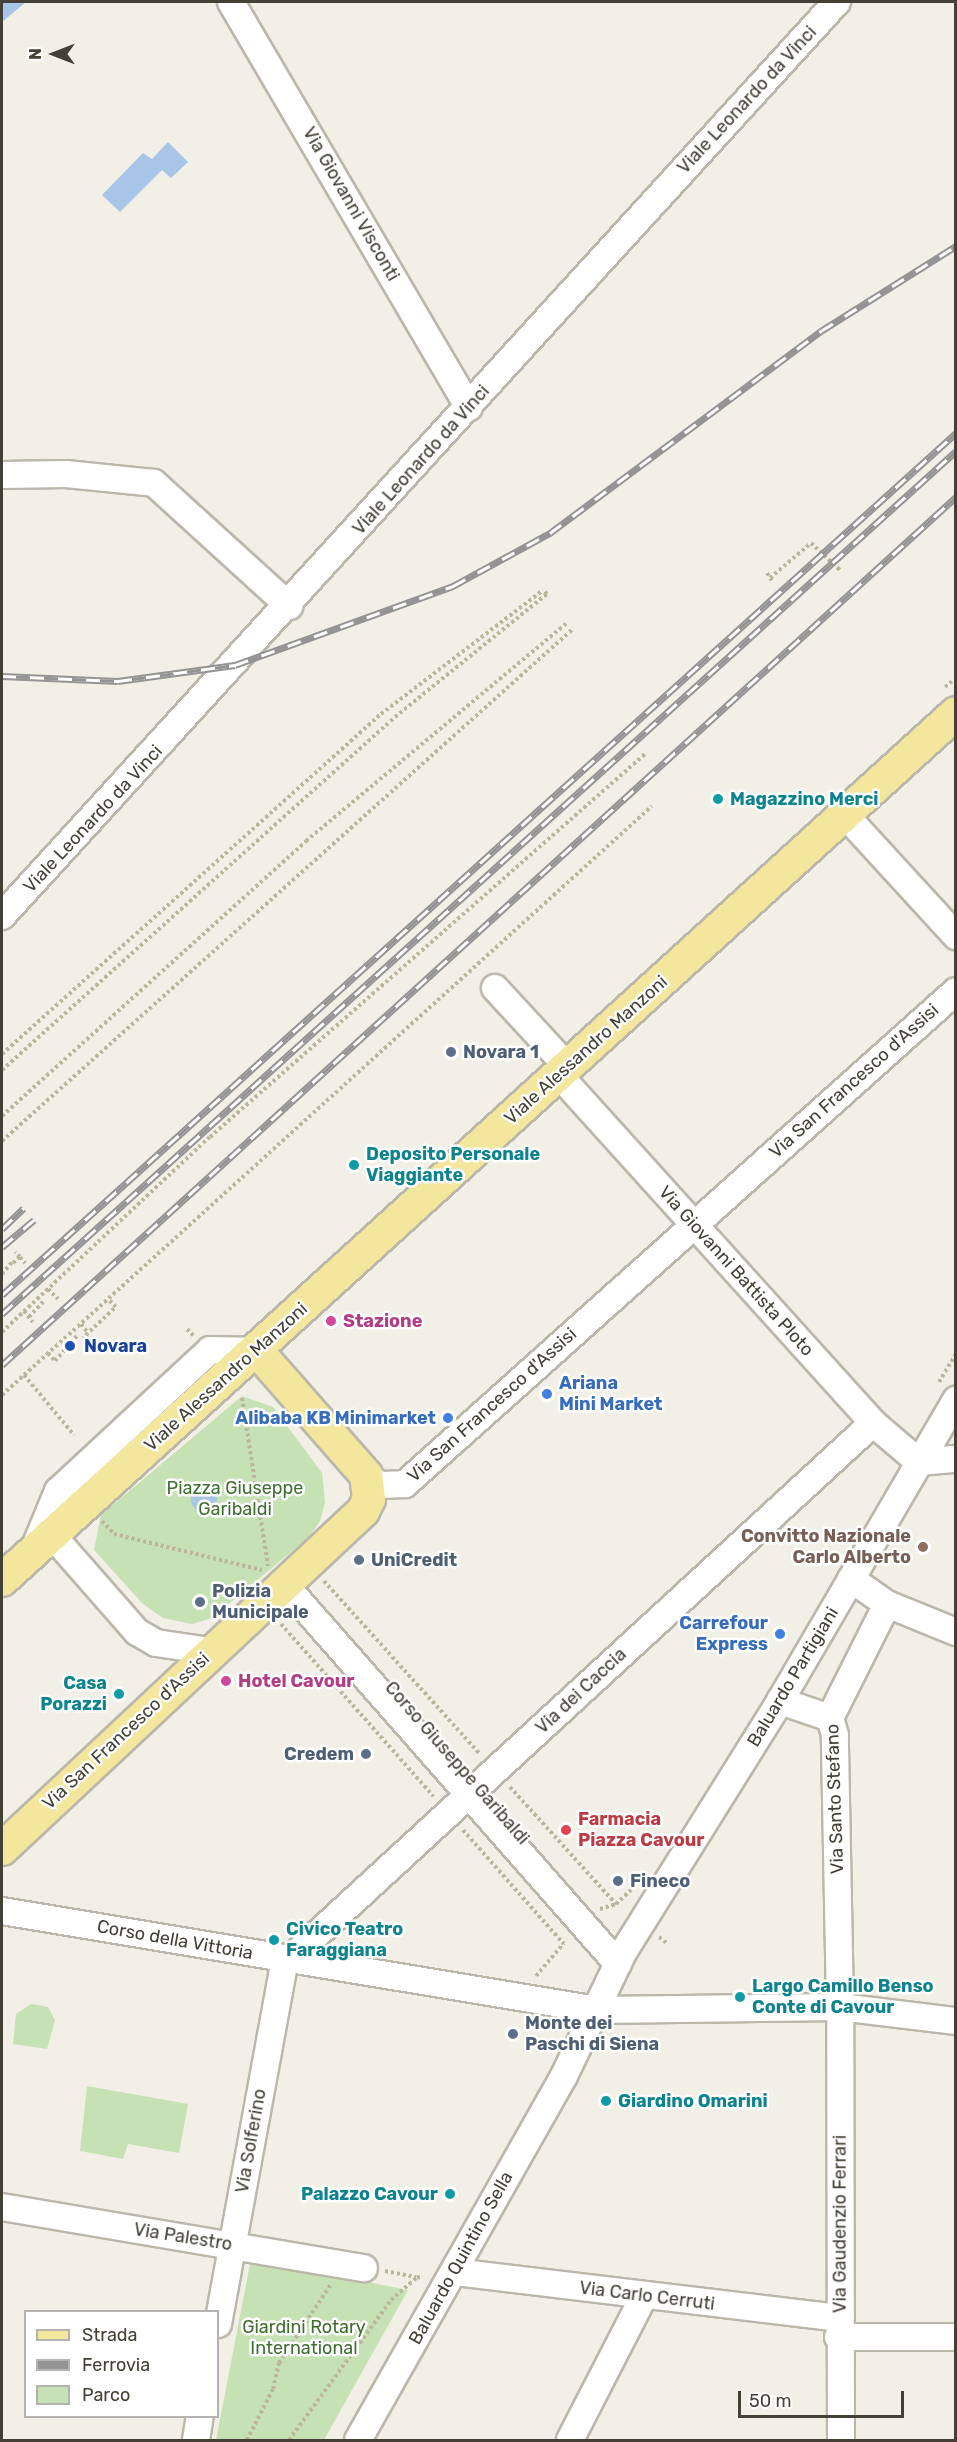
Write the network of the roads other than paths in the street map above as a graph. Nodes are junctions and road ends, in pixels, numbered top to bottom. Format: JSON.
{"nodes":[{"id":1,"x":231,"y":2,"type":"edge"},
{"id":2,"x":837,"y":2,"type":"edge"},
{"id":3,"x":469,"y":407,"type":"junction"},
{"id":4,"x":2,"y":475,"type":"edge"},
{"id":5,"x":289,"y":606,"type":"junction"},
{"id":6,"x":956,"y":713,"type":"edge"},
{"id":7,"x":846,"y":816,"type":"junction"},
{"id":8,"x":2,"y":916,"type":"edge"},
{"id":9,"x":956,"y":936,"type":"edge"},
{"id":10,"x":495,"y":988,"type":"dead end"},
{"id":11,"x":956,"y":991,"type":"edge"},
{"id":12,"x":563,"y":1070,"type":"junction"},
{"id":13,"x":694,"y":1225,"type":"junction"},
{"id":14,"x":257,"y":1351,"type":"junction"},
{"id":15,"x":956,"y":1400,"type":"edge"},
{"id":16,"x":873,"y":1423,"type":"junction"},
{"id":17,"x":956,"y":1459,"type":"edge"},
{"id":18,"x":919,"y":1462,"type":"junction"},
{"id":19,"x":366,"y":1474,"type":"junction"},
{"id":20,"x":42,"y":1543,"type":"junction"},
{"id":21,"x":298,"y":1578,"type":"junction"},
{"id":22,"x":851,"y":1579,"type":"junction"},
{"id":23,"x":2,"y":1580,"type":"edge"},
{"id":24,"x":887,"y":1604,"type":"junction"},
{"id":25,"x":956,"y":1632,"type":"edge"},
{"id":26,"x":210,"y":1651,"type":"junction"},
{"id":27,"x":780,"y":1701,"type":"junction"},
{"id":28,"x":830,"y":1718,"type":"junction"},
{"id":29,"x":479,"y":1781,"type":"junction"},
{"id":30,"x":2,"y":1850,"type":"edge"},
{"id":31,"x":2,"y":1911,"type":"edge"},
{"id":32,"x":621,"y":1957,"type":"junction"},
{"id":33,"x":287,"y":1960,"type":"junction"},
{"id":34,"x":840,"y":2007,"type":"junction"},
{"id":35,"x":597,"y":2010,"type":"junction"},
{"id":36,"x":956,"y":2020,"type":"edge"},
{"id":37,"x":2,"y":2207,"type":"edge"},
{"id":38,"x":232,"y":2244,"type":"junction"},
{"id":39,"x":364,"y":2268,"type":"road end"},
{"id":40,"x":461,"y":2273,"type":"junction"},
{"id":41,"x":644,"y":2296,"type":"junction"},
{"id":42,"x":219,"y":2318,"type":"edge"},
{"id":43,"x":839,"y":2327,"type":"junction"},
{"id":44,"x":956,"y":2337,"type":"edge"},
{"id":45,"x":200,"y":2418,"type":"edge"},
{"id":46,"x":196,"y":2440,"type":"edge"},
{"id":47,"x":358,"y":2440,"type":"edge"},
{"id":48,"x":570,"y":2440,"type":"edge"},
{"id":49,"x":841,"y":2440,"type":"edge"}],
"edges":[{"from":1,"to":3,"type":"street","name":"Via Giovanni Visconti"},
{"from":2,"to":3,"type":"street","name":"Viale Leonardo da Vinci"},
{"from":3,"to":5,"type":"street","name":"Viale Leonardo da Vinci"},
{"from":4,"to":5,"type":"street"},
{"from":5,"to":8,"type":"street","name":"Viale Leonardo da Vinci"},
{"from":6,"to":7,"type":"main road","name":"Viale Alessandro Manzoni"},
{"from":7,"to":9,"type":"street"},
{"from":7,"to":12,"type":"main road","name":"Viale Alessandro Manzoni"},
{"from":10,"to":12,"type":"street","name":"Via Giovanni Battista Ploto"},
{"from":11,"to":13,"type":"street","name":"Via San Francesco d'Assisi"},
{"from":12,"to":13,"type":"street","name":"Via Giovanni Battista Ploto"},
{"from":12,"to":14,"type":"main road","name":"Viale Alessandro Manzoni"},
{"from":13,"to":16,"type":"street","name":"Via Giovanni Battista Ploto"},
{"from":13,"to":19,"type":"street","name":"Via San Francesco d'Assisi"},
{"from":14,"to":19,"type":"main road"},
{"from":14,"to":20,"type":"main road","name":"Viale Alessandro Manzoni"},
{"from":15,"to":18,"type":"street","name":"Baluardo Partigiani"},
{"from":16,"to":18,"type":"street","name":"Via Giovanni Battista Ploto"},
{"from":16,"to":29,"type":"street","name":"Via dei Caccia"},
{"from":17,"to":18,"type":"street"},
{"from":18,"to":22,"type":"street","name":"Baluardo Partigiani"},
{"from":19,"to":21,"type":"main road","name":"Via San Francesco d'Assisi"},
{"from":20,"to":23,"type":"main road","name":"Viale Alessandro Manzoni"},
{"from":20,"to":26,"type":"street"},
{"from":21,"to":26,"type":"main road","name":"Via San Francesco d'Assisi"},
{"from":21,"to":29,"type":"street","name":"Corso Giuseppe Garibaldi"},
{"from":22,"to":24,"type":"street"},
{"from":22,"to":27,"type":"street","name":"Baluardo Partigiani"},
{"from":24,"to":25,"type":"street"},
{"from":24,"to":28,"type":"street","name":"Via Santo Stefano"},
{"from":26,"to":30,"type":"main road","name":"Via San Francesco d'Assisi"},
{"from":27,"to":28,"type":"street"},
{"from":27,"to":32,"type":"street","name":"Baluardo Partigiani"},
{"from":28,"to":34,"type":"street","name":"Via Santo Stefano"},
{"from":29,"to":32,"type":"street","name":"Corso Giuseppe Garibaldi"},
{"from":29,"to":33,"type":"street","name":"Via dei Caccia"},
{"from":31,"to":33,"type":"street","name":"Corso della Vittoria"},
{"from":32,"to":35,"type":"street","name":"Baluardo Partigiani"},
{"from":33,"to":35,"type":"street","name":"Corso della Vittoria"},
{"from":33,"to":38,"type":"street","name":"Via Solferino"},
{"from":34,"to":35,"type":"street","name":"Corso della Vittoria"},
{"from":34,"to":36,"type":"street","name":"Corso della Vittoria"},
{"from":34,"to":43,"type":"street","name":"Via Gaudenzio Ferrari"},
{"from":35,"to":40,"type":"street","name":"Baluardo Quintino Sella"},
{"from":37,"to":38,"type":"street","name":"Via Palestro"},
{"from":38,"to":39,"type":"street","name":"Via Palestro"},
{"from":38,"to":42,"type":"street","name":"Via Solferino"},
{"from":40,"to":41,"type":"street","name":"Via Carlo Cerruti"},
{"from":40,"to":47,"type":"street","name":"Baluardo Quintino Sella"},
{"from":41,"to":43,"type":"street","name":"Via Carlo Cerruti"},
{"from":41,"to":48,"type":"street"},
{"from":43,"to":44,"type":"street","name":"Via Carlo Cerruti"},
{"from":43,"to":49,"type":"street","name":"Via Gaudenzio Ferrari"},
{"from":45,"to":46,"type":"street"}]}
